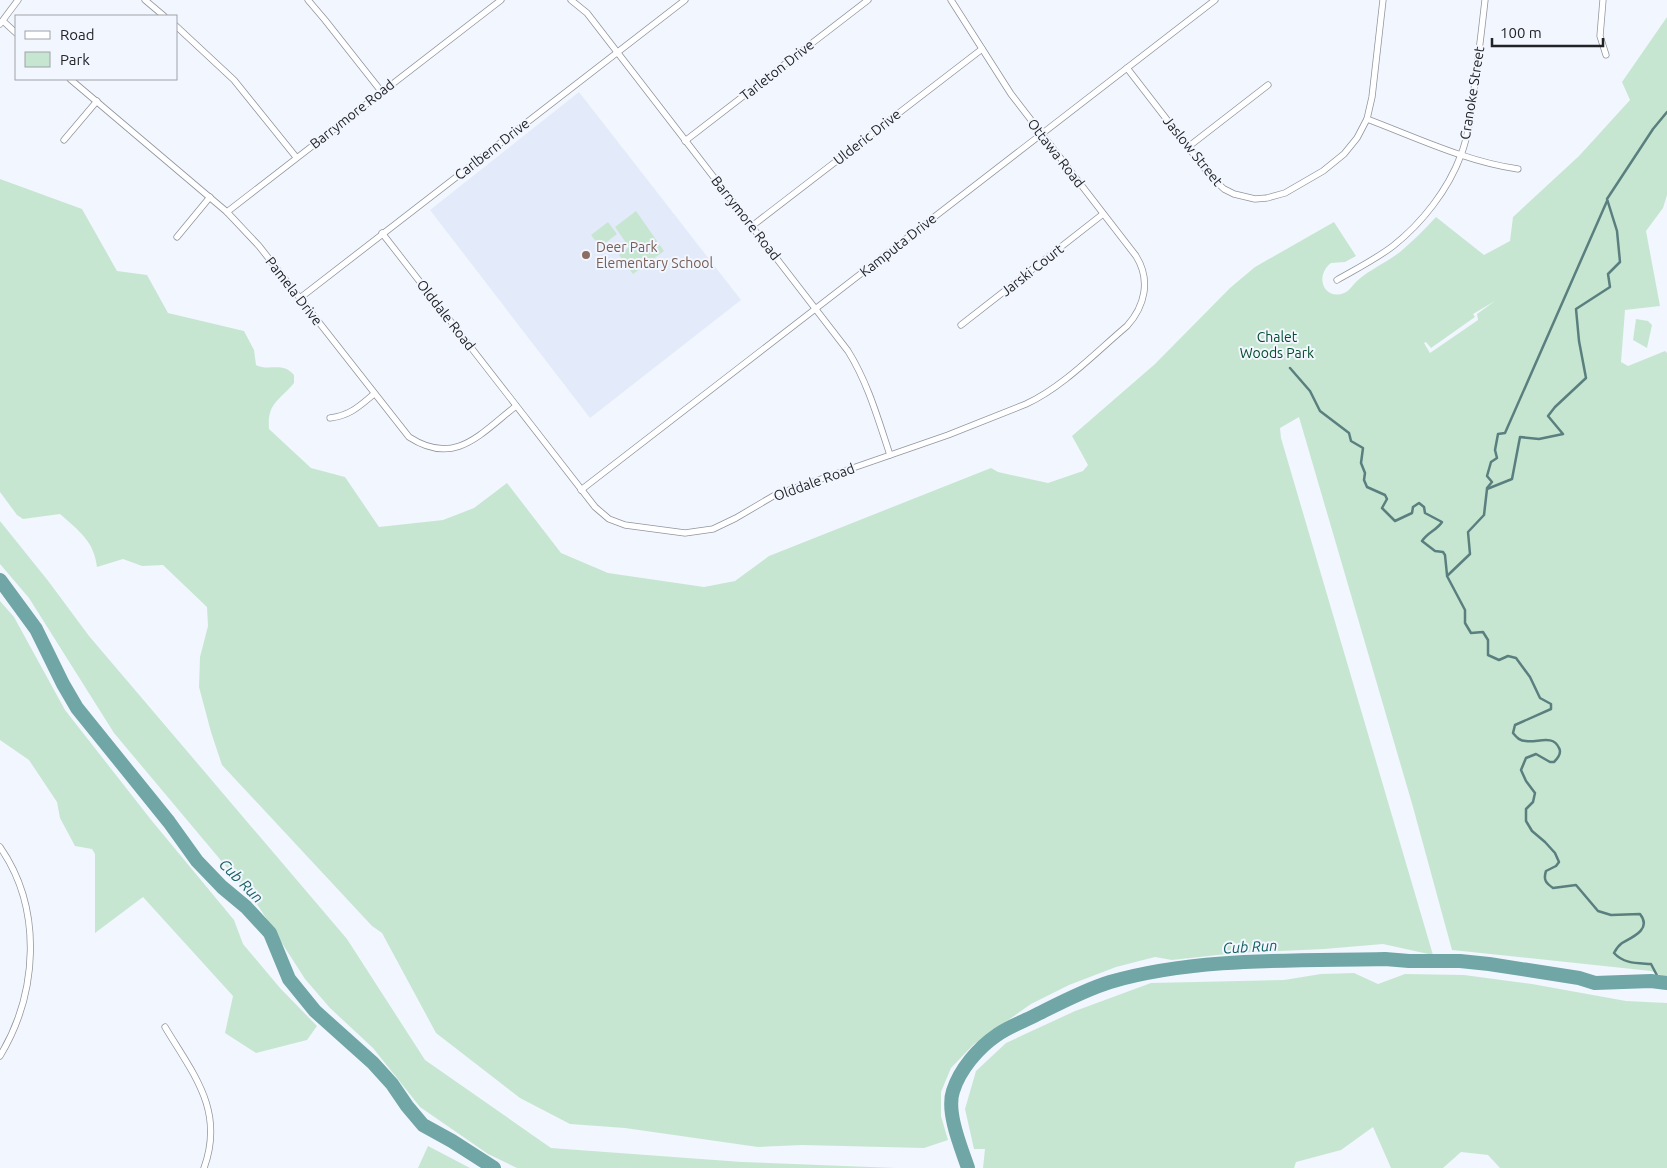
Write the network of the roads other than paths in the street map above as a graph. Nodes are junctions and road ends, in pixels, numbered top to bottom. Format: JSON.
{"nodes":[{"id":1,"x":18,"y":0,"type":"edge"},
{"id":2,"x":145,"y":0,"type":"edge"},
{"id":3,"x":308,"y":0,"type":"edge"},
{"id":4,"x":501,"y":0,"type":"edge"},
{"id":5,"x":571,"y":0,"type":"edge"},
{"id":6,"x":685,"y":0,"type":"edge"},
{"id":7,"x":868,"y":0,"type":"edge"},
{"id":8,"x":951,"y":0,"type":"edge"},
{"id":9,"x":1215,"y":0,"type":"edge"},
{"id":10,"x":1382,"y":0,"type":"edge"},
{"id":11,"x":1485,"y":0,"type":"edge"},
{"id":12,"x":1603,"y":0,"type":"edge"},
{"id":13,"x":163,"y":15,"type":"edge"},
{"id":14,"x":1,"y":23,"type":"edge"},
{"id":15,"x":178,"y":28,"type":"edge"},
{"id":16,"x":15,"y":32,"type":"edge"},
{"id":17,"x":982,"y":49,"type":"junction"},
{"id":18,"x":617,"y":52,"type":"junction"},
{"id":19,"x":1606,"y":55,"type":"dead end"},
{"id":20,"x":1127,"y":68,"type":"junction"},
{"id":21,"x":71,"y":80,"type":"edge"},
{"id":22,"x":1268,"y":85,"type":"dead end"},
{"id":23,"x":381,"y":92,"type":"junction"},
{"id":24,"x":96,"y":101,"type":"junction"},
{"id":25,"x":1366,"y":119,"type":"junction"},
{"id":26,"x":1041,"y":134,"type":"junction"},
{"id":27,"x":64,"y":140,"type":"dead end"},
{"id":28,"x":685,"y":140,"type":"junction"},
{"id":29,"x":1188,"y":147,"type":"junction"},
{"id":30,"x":1462,"y":154,"type":"junction"},
{"id":31,"x":296,"y":157,"type":"junction"},
{"id":32,"x":1518,"y":169,"type":"dead end"},
{"id":33,"x":210,"y":197,"type":"junction"},
{"id":34,"x":228,"y":212,"type":"junction"},
{"id":35,"x":1104,"y":214,"type":"junction"},
{"id":36,"x":752,"y":226,"type":"junction"},
{"id":37,"x":382,"y":234,"type":"junction"},
{"id":38,"x":177,"y":237,"type":"dead end"},
{"id":39,"x":1337,"y":280,"type":"dead end"},
{"id":40,"x":300,"y":298,"type":"junction"},
{"id":41,"x":816,"y":309,"type":"junction"},
{"id":42,"x":1139,"y":310,"type":"joint"},
{"id":43,"x":961,"y":325,"type":"dead end"},
{"id":44,"x":374,"y":394,"type":"junction"},
{"id":45,"x":516,"y":406,"type":"junction"},
{"id":46,"x":330,"y":418,"type":"dead end"},
{"id":47,"x":890,"y":455,"type":"junction"},
{"id":48,"x":581,"y":490,"type":"junction"},
{"id":49,"x":0,"y":847,"type":"edge"},
{"id":50,"x":165,"y":1027,"type":"dead end"},
{"id":51,"x":0,"y":1056,"type":"edge"},
{"id":52,"x":204,"y":1168,"type":"edge"}],
"edges":[{"from":1,"to":14,"type":"street"},
{"from":2,"to":13,"type":"street"},
{"from":3,"to":23,"type":"street"},
{"from":4,"to":23,"type":"street","name":"Barrymore Road"},
{"from":5,"to":18,"type":"street","name":"Barrymore Road"},
{"from":6,"to":18,"type":"street","name":"Carlbern Drive"},
{"from":7,"to":28,"type":"street","name":"Tarleton Drive"},
{"from":8,"to":17,"type":"street","name":"Ottawa Road"},
{"from":9,"to":20,"type":"street","name":"Kamputa Drive"},
{"from":10,"to":25,"type":"street","name":"Jaslow Street"},
{"from":11,"to":30,"type":"street","name":"Cranoke Street"},
{"from":12,"to":19,"type":"street"},
{"from":14,"to":16,"type":"street"},
{"from":15,"to":31,"type":"street"},
{"from":17,"to":26,"type":"street","name":"Ottawa Road"},
{"from":17,"to":36,"type":"street","name":"Ulderic Drive"},
{"from":18,"to":28,"type":"street","name":"Barrymore Road"},
{"from":18,"to":37,"type":"street","name":"Carlbern Drive"},
{"from":20,"to":26,"type":"street","name":"Kamputa Drive"},
{"from":20,"to":29,"type":"street","name":"Jaslow Street"},
{"from":21,"to":24,"type":"street","name":"Pamela Drive"},
{"from":22,"to":29,"type":"street"},
{"from":23,"to":31,"type":"street","name":"Barrymore Road"},
{"from":24,"to":27,"type":"street"},
{"from":24,"to":33,"type":"street","name":"Pamela Drive"},
{"from":25,"to":29,"type":"street","name":"Jaslow Street"},
{"from":25,"to":30,"type":"street"},
{"from":26,"to":35,"type":"street","name":"Ottawa Road"},
{"from":26,"to":41,"type":"street","name":"Kamputa Drive"},
{"from":28,"to":36,"type":"street","name":"Barrymore Road"},
{"from":30,"to":32,"type":"street"},
{"from":30,"to":39,"type":"street","name":"Cranoke Street"},
{"from":31,"to":34,"type":"street","name":"Barrymore Road"},
{"from":33,"to":34,"type":"street","name":"Pamela Drive"},
{"from":33,"to":38,"type":"street"},
{"from":34,"to":40,"type":"street","name":"Pamela Drive"},
{"from":35,"to":42,"type":"street","name":"Ottawa Road"},
{"from":35,"to":43,"type":"street","name":"Jarski Court"},
{"from":36,"to":41,"type":"street","name":"Barrymore Road"},
{"from":37,"to":40,"type":"street","name":"Carlbern Drive"},
{"from":37,"to":45,"type":"street","name":"Olddale Road"},
{"from":40,"to":44,"type":"street","name":"Pamela Drive"},
{"from":41,"to":47,"type":"street","name":"Barrymore Road"},
{"from":41,"to":48,"type":"street","name":"Kamputa Drive"},
{"from":42,"to":47,"type":"street","name":"Olddale Road"},
{"from":44,"to":45,"type":"street","name":"Pamela Drive"},
{"from":44,"to":46,"type":"street"},
{"from":45,"to":48,"type":"street","name":"Olddale Road"},
{"from":47,"to":48,"type":"street","name":"Olddale Road"},
{"from":49,"to":51,"type":"street"},
{"from":50,"to":52,"type":"street"}]}
